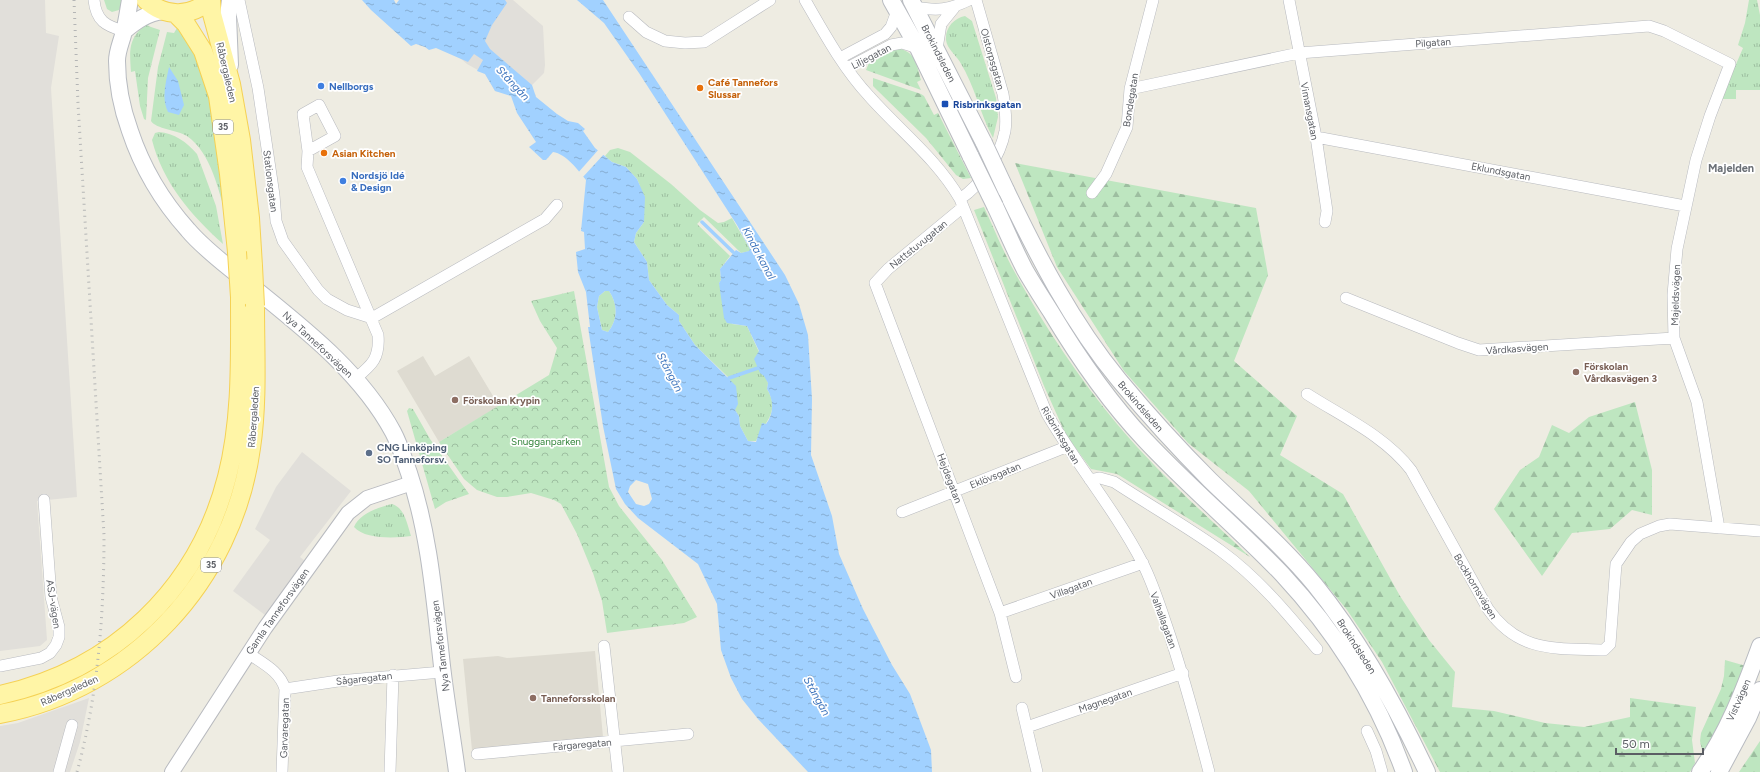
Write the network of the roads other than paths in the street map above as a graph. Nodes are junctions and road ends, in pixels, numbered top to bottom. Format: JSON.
{"nodes":[{"id":1,"x":94,"y":0,"type":"edge"},
{"id":2,"x":130,"y":0,"type":"edge"},
{"id":3,"x":146,"y":0,"type":"edge"},
{"id":4,"x":210,"y":0,"type":"edge"},
{"id":5,"x":230,"y":0,"type":"edge"},
{"id":6,"x":239,"y":0,"type":"edge"},
{"id":7,"x":770,"y":0,"type":"edge"},
{"id":8,"x":805,"y":0,"type":"edge"},
{"id":9,"x":969,"y":0,"type":"edge"},
{"id":10,"x":976,"y":0,"type":"edge"},
{"id":11,"x":1153,"y":0,"type":"edge"},
{"id":12,"x":1289,"y":0,"type":"edge"},
{"id":13,"x":913,"y":3,"type":"edge"},
{"id":14,"x":894,"y":5,"type":"edge"},
{"id":15,"x":954,"y":8,"type":"junction"},
{"id":16,"x":170,"y":13,"type":"junction"},
{"id":17,"x":629,"y":17,"type":"dead end"},
{"id":18,"x":124,"y":32,"type":"junction"},
{"id":19,"x":918,"y":48,"type":"junction"},
{"id":20,"x":937,"y":49,"type":"junction"},
{"id":21,"x":1299,"y":53,"type":"junction"},
{"id":22,"x":840,"y":58,"type":"junction"},
{"id":23,"x":1730,"y":64,"type":"joint"},
{"id":24,"x":847,"y":68,"type":"junction"},
{"id":25,"x":231,"y":84,"type":"junction"},
{"id":26,"x":1130,"y":89,"type":"junction"},
{"id":27,"x":1316,"y":137,"type":"junction"},
{"id":28,"x":308,"y":151,"type":"dead end"},
{"id":29,"x":1092,"y":193,"type":"dead end"},
{"id":30,"x":961,"y":203,"type":"junction"},
{"id":31,"x":557,"y":205,"type":"dead end"},
{"id":32,"x":1686,"y":206,"type":"junction"},
{"id":33,"x":1325,"y":222,"type":"dead end"},
{"id":34,"x":875,"y":282,"type":"joint"},
{"id":35,"x":1346,"y":298,"type":"dead end"},
{"id":36,"x":248,"y":302,"type":"junction"},
{"id":37,"x":372,"y":318,"type":"junction"},
{"id":38,"x":1674,"y":338,"type":"junction"},
{"id":39,"x":356,"y":378,"type":"junction"},
{"id":40,"x":1307,"y":394,"type":"dead end"},
{"id":41,"x":1066,"y":447,"type":"junction"},
{"id":42,"x":1090,"y":480,"type":"junction"},
{"id":43,"x":412,"y":483,"type":"junction"},
{"id":44,"x":954,"y":491,"type":"junction"},
{"id":45,"x":44,"y":500,"type":"dead end"},
{"id":46,"x":902,"y":512,"type":"dead end"},
{"id":47,"x":1719,"y":528,"type":"junction"},
{"id":48,"x":1760,"y":531,"type":"edge"},
{"id":49,"x":1143,"y":563,"type":"junction"},
{"id":50,"x":1000,"y":613,"type":"junction"},
{"id":51,"x":604,"y":646,"type":"dead end"},
{"id":52,"x":1760,"y":646,"type":"edge"},
{"id":53,"x":1317,"y":649,"type":"dead end"},
{"id":54,"x":248,"y":653,"type":"junction"},
{"id":55,"x":0,"y":666,"type":"edge"},
{"id":56,"x":442,"y":672,"type":"junction"},
{"id":57,"x":1183,"y":673,"type":"junction"},
{"id":58,"x":392,"y":676,"type":"junction"},
{"id":59,"x":1016,"y":677,"type":"dead end"},
{"id":60,"x":285,"y":689,"type":"junction"},
{"id":61,"x":1760,"y":690,"type":"edge"},
{"id":62,"x":0,"y":696,"type":"edge"},
{"id":63,"x":1022,"y":708,"type":"dead end"},
{"id":64,"x":0,"y":714,"type":"edge"},
{"id":65,"x":72,"y":724,"type":"dead end"},
{"id":66,"x":1027,"y":727,"type":"junction"},
{"id":67,"x":1367,"y":731,"type":"dead end"},
{"id":68,"x":688,"y":734,"type":"dead end"},
{"id":69,"x":616,"y":741,"type":"junction"},
{"id":70,"x":477,"y":754,"type":"dead end"},
{"id":71,"x":59,"y":772,"type":"edge"},
{"id":72,"x":172,"y":772,"type":"edge"},
{"id":73,"x":282,"y":772,"type":"edge"},
{"id":74,"x":390,"y":772,"type":"edge"},
{"id":75,"x":457,"y":772,"type":"edge"},
{"id":76,"x":618,"y":772,"type":"edge"},
{"id":77,"x":1037,"y":772,"type":"edge"},
{"id":78,"x":1208,"y":772,"type":"edge"},
{"id":79,"x":1382,"y":772,"type":"edge"},
{"id":80,"x":1404,"y":772,"type":"edge"},
{"id":81,"x":1427,"y":772,"type":"edge"},
{"id":82,"x":1700,"y":772,"type":"edge"},
{"id":83,"x":1719,"y":772,"type":"edge"}],
"edges":[{"from":1,"to":18,"type":"street"},
{"from":2,"to":18,"type":"main road","name":"Nya Tanneforsvägen"},
{"from":3,"to":16,"type":"main road","number":"35"},
{"from":4,"to":16,"type":"main road","number":"35"},
{"from":4,"to":25,"type":"main road","name":"Råbergaleden","number":"35"},
{"from":5,"to":25,"type":"main road"},
{"from":6,"to":37,"type":"street","name":"Stationsgatan"},
{"from":7,"to":17,"type":"street"},
{"from":8,"to":22,"type":"street","name":"Risbrinksgatan"},
{"from":9,"to":15,"type":"street"},
{"from":10,"to":30,"type":"street","name":"Olstorpsgatan"},
{"from":11,"to":26,"type":"street","name":"Bondegatan"},
{"from":12,"to":21,"type":"street","name":"Vimansgatan"},
{"from":13,"to":15,"type":"street"},
{"from":13,"to":20,"type":"main road","name":"Brokindsleden"},
{"from":14,"to":19,"type":"main road","name":"Brokindsleden"},
{"from":14,"to":22,"type":"street","name":"Liljegatan"},
{"from":15,"to":20,"type":"street"},
{"from":16,"to":18,"type":"main road"},
{"from":16,"to":36,"type":"main road","name":"Råbergaleden","number":"35","bridge":true},
{"from":18,"to":39,"type":"main road","name":"Nya Tanneforsvägen"},
{"from":19,"to":24,"type":"street","name":"Liljegatan"},
{"from":19,"to":80,"type":"main road","name":"Brokindsleden","bridge":true},
{"from":20,"to":81,"type":"main road","name":"Brokindsleden","bridge":true},
{"from":21,"to":23,"type":"street","name":"Pilgatan"},
{"from":21,"to":26,"type":"street","name":"Pilgatan"},
{"from":21,"to":27,"type":"street","name":"Vimansgatan"},
{"from":22,"to":24,"type":"street","name":"Risbrinksgatan"},
{"from":23,"to":32,"type":"street","name":"Majeldsvägen"},
{"from":24,"to":30,"type":"street","name":"Risbrinksgatan"},
{"from":25,"to":36,"type":"main road","name":"Råbergaleden","number":"35","bridge":true},
{"from":26,"to":29,"type":"street","name":"Bondegatan"},
{"from":27,"to":32,"type":"street","name":"Eklundsgatan"},
{"from":27,"to":33,"type":"street","name":"Vimansgatan"},
{"from":28,"to":37,"type":"street"},
{"from":30,"to":34,"type":"street","name":"Nattstuvugatan"},
{"from":30,"to":41,"type":"street","name":"Risbrinksgatan"},
{"from":31,"to":37,"type":"street"},
{"from":32,"to":38,"type":"street","name":"Majeldsvägen"},
{"from":34,"to":44,"type":"street","name":"Hejdegatan"},
{"from":35,"to":38,"type":"street","name":"Vårdkasvägen"},
{"from":36,"to":62,"type":"main road","name":"Råbergaleden","number":"35"},
{"from":36,"to":64,"type":"main road","name":"Råbergaleden","number":"35"},
{"from":37,"to":39,"type":"street"},
{"from":38,"to":47,"type":"street","name":"Majeldsvägen"},
{"from":39,"to":43,"type":"main road","name":"Nya Tanneforsvägen"},
{"from":40,"to":47,"type":"street","name":"Bockhornsvägen"},
{"from":41,"to":42,"type":"street","name":"Risbrinksgatan"},
{"from":41,"to":44,"type":"street","name":"Eklövsgatan"},
{"from":42,"to":49,"type":"street","name":"Valhallagatan"},
{"from":42,"to":53,"type":"street"},
{"from":43,"to":54,"type":"street","name":"Gamla Tanneforsvägen"},
{"from":43,"to":56,"type":"main road","name":"Nya Tanneforsvägen"},
{"from":44,"to":46,"type":"street","name":"Eklövsgatan"},
{"from":44,"to":50,"type":"street","name":"Hejdegatan"},
{"from":45,"to":55,"type":"street","name":"ASJ-vägen"},
{"from":47,"to":48,"type":"street","name":"Bockhornsvägen"},
{"from":49,"to":50,"type":"street","name":"Villagatan"},
{"from":49,"to":57,"type":"street","name":"Valhallagatan"},
{"from":50,"to":59,"type":"street","name":"Hejdegatan"},
{"from":51,"to":69,"type":"street"},
{"from":52,"to":82,"type":"main road","name":"Vistvägen"},
{"from":54,"to":60,"type":"street","name":"Garvaregatan"},
{"from":54,"to":72,"type":"street","name":"Gamla Tanneforsvägen"},
{"from":56,"to":58,"type":"street","name":"Sågaregatan"},
{"from":56,"to":75,"type":"main road","name":"Nya Tanneforsvägen"},
{"from":57,"to":66,"type":"street","name":"Magnegatan"},
{"from":57,"to":78,"type":"street","name":"Valhallagatan"},
{"from":58,"to":60,"type":"street","name":"Sågaregatan"},
{"from":58,"to":74,"type":"street"},
{"from":60,"to":73,"type":"street","name":"Garvaregatan"},
{"from":61,"to":83,"type":"main road","name":"Vistvägen"},
{"from":63,"to":66,"type":"street"},
{"from":65,"to":71,"type":"street"},
{"from":66,"to":77,"type":"street"},
{"from":67,"to":79,"type":"street"},
{"from":68,"to":69,"type":"street","name":"Färgaregatan"},
{"from":69,"to":70,"type":"street","name":"Färgaregatan"},
{"from":69,"to":76,"type":"street"}]}
